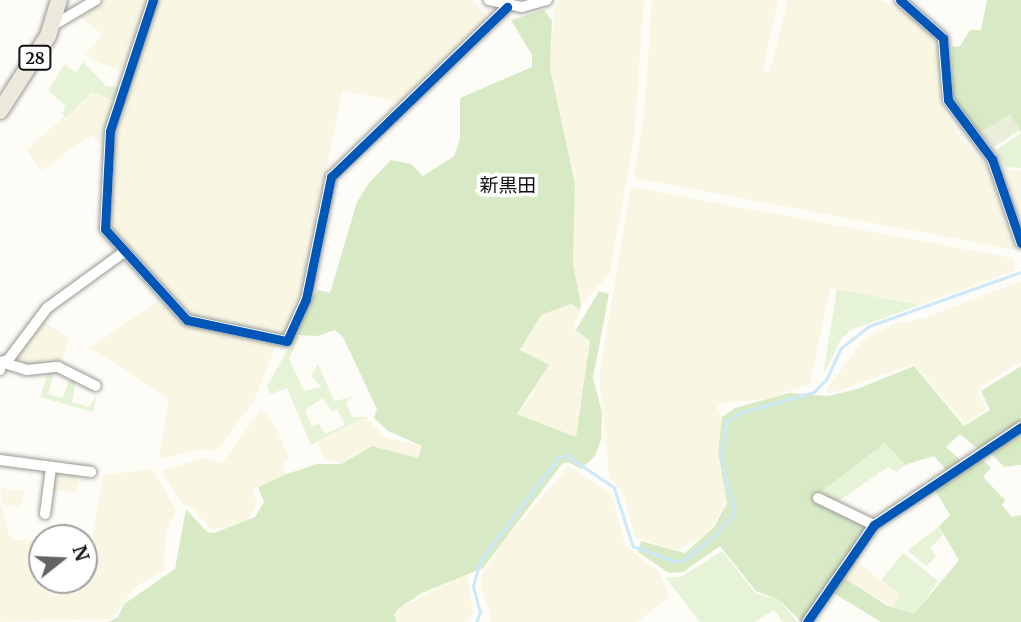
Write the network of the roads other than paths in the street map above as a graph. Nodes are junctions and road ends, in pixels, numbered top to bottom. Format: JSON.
{"nodes":[{"id":1,"x":59,"y":0,"type":"edge"},
{"id":2,"x":96,"y":0,"type":"edge"},
{"id":3,"x":153,"y":0,"type":"edge"},
{"id":4,"x":489,"y":0,"type":"edge"},
{"id":5,"x":547,"y":0,"type":"edge"},
{"id":6,"x":900,"y":0,"type":"edge"},
{"id":7,"x":507,"y":7,"type":"junction"},
{"id":8,"x":52,"y":26,"type":"junction"},
{"id":9,"x":0,"y":111,"type":"edge"},
{"id":10,"x":1021,"y":243,"type":"edge"},
{"id":11,"x":124,"y":252,"type":"junction"},
{"id":12,"x":0,"y":365,"type":"edge"},
{"id":13,"x":96,"y":386,"type":"dead end"},
{"id":14,"x":1021,"y":427,"type":"edge"},
{"id":15,"x":0,"y":460,"type":"edge"},
{"id":16,"x":51,"y":468,"type":"junction"},
{"id":17,"x":91,"y":472,"type":"dead end"},
{"id":18,"x":818,"y":498,"type":"dead end"},
{"id":19,"x":45,"y":514,"type":"dead end"},
{"id":20,"x":874,"y":526,"type":"junction"},
{"id":21,"x":807,"y":622,"type":"edge"}],
"edges":[{"from":1,"to":8,"type":"main road","number":"28"},
{"from":2,"to":8,"type":"street"},
{"from":3,"to":11,"type":"street"},
{"from":4,"to":7,"type":"street"},
{"from":5,"to":7,"type":"street"},
{"from":6,"to":10,"type":"street"},
{"from":7,"to":11,"type":"street"},
{"from":8,"to":9,"type":"main road","number":"28"},
{"from":11,"to":12,"type":"street"},
{"from":12,"to":13,"type":"street"},
{"from":14,"to":20,"type":"street"},
{"from":15,"to":16,"type":"street"},
{"from":16,"to":17,"type":"street"},
{"from":16,"to":19,"type":"street"},
{"from":18,"to":20,"type":"street"},
{"from":20,"to":21,"type":"street"}]}
